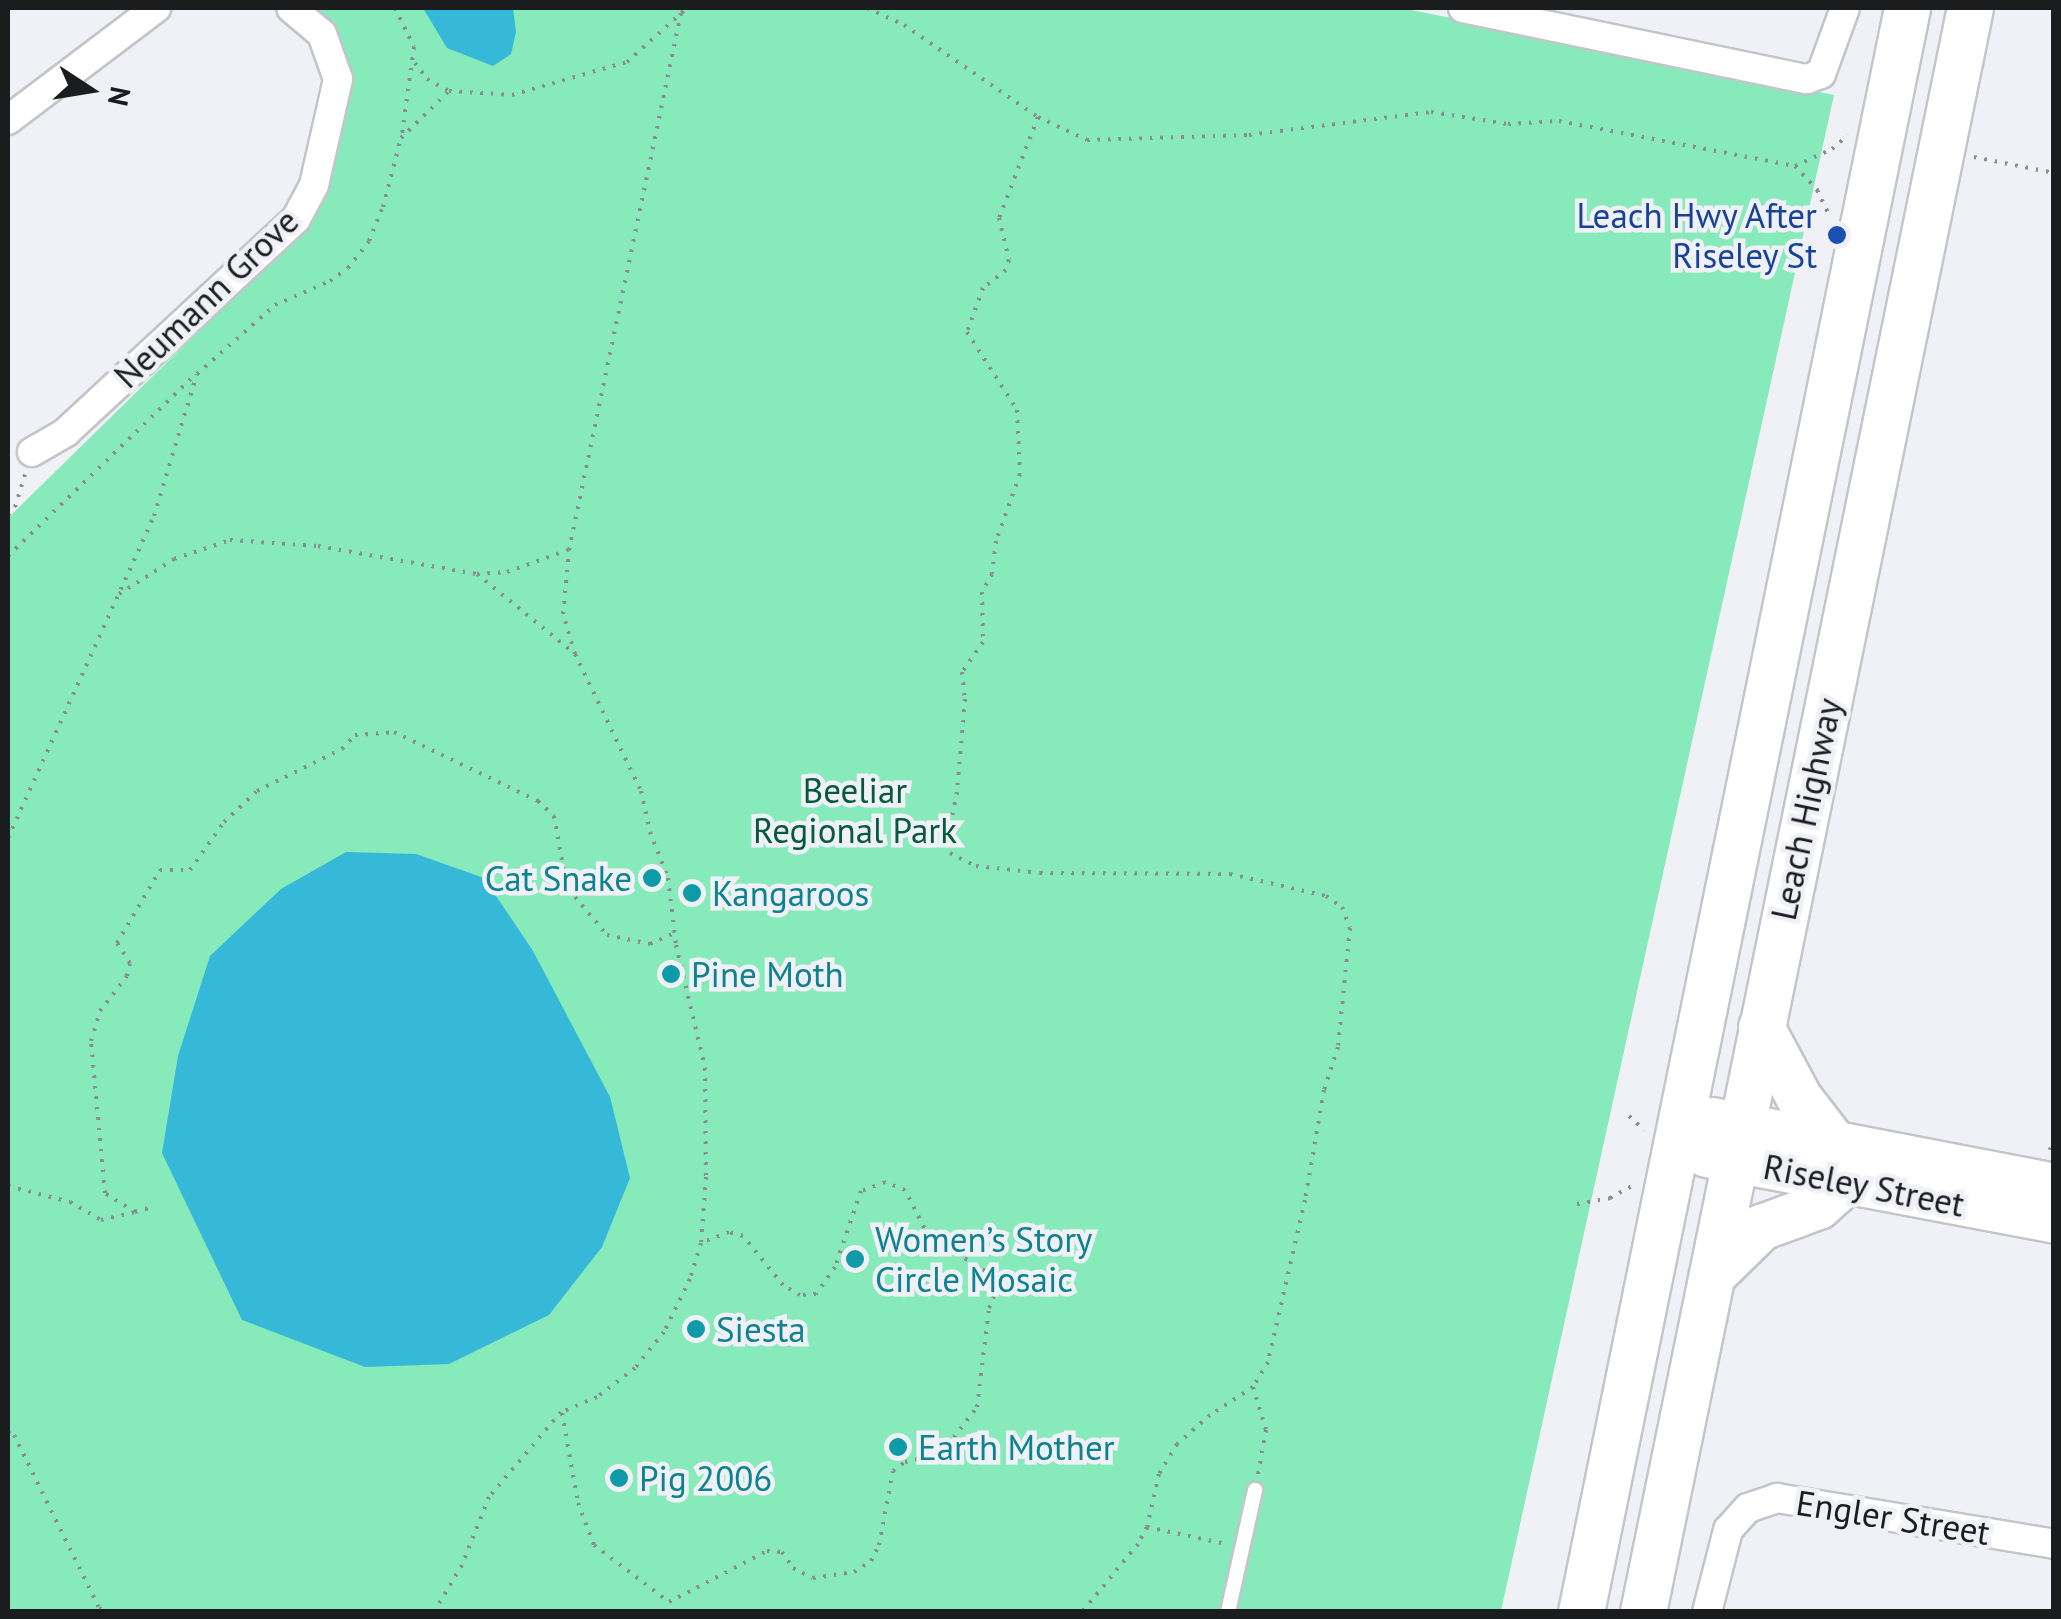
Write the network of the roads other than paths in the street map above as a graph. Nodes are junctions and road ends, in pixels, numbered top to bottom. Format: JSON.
{"nodes":[{"id":1,"x":156,"y":8,"type":"edge"},
{"id":2,"x":291,"y":8,"type":"edge"},
{"id":3,"x":1463,"y":8,"type":"edge"},
{"id":4,"x":1845,"y":8,"type":"edge"},
{"id":5,"x":1538,"y":15,"type":"edge"},
{"id":6,"x":1904,"y":22,"type":"edge"},
{"id":7,"x":1966,"y":29,"type":"edge"},
{"id":8,"x":8,"y":120,"type":"edge"},
{"id":9,"x":32,"y":452,"type":"road end"},
{"id":10,"x":1762,"y":1027,"type":"junction"},
{"id":11,"x":1678,"y":1130,"type":"junction"},
{"id":12,"x":1738,"y":1144,"type":"junction"},
{"id":13,"x":1840,"y":1164,"type":"junction"},
{"id":14,"x":2050,"y":1173,"type":"edge"},
{"id":15,"x":2054,"y":1220,"type":"edge"},
{"id":16,"x":1712,"y":1274,"type":"junction"},
{"id":17,"x":1255,"y":1490,"type":"road end"},
{"id":18,"x":2054,"y":1544,"type":"edge"},
{"id":19,"x":1228,"y":1612,"type":"edge"},
{"id":20,"x":1581,"y":1612,"type":"edge"},
{"id":21,"x":1643,"y":1612,"type":"edge"},
{"id":22,"x":1707,"y":1612,"type":"edge"}],
"edges":[{"from":1,"to":8,"type":"street"},
{"from":2,"to":9,"type":"street","name":"Neumann Grove"},
{"from":3,"to":5,"type":"street"},
{"from":4,"to":5,"type":"street"},
{"from":6,"to":7,"type":"highway"},
{"from":6,"to":11,"type":"highway","name":"Leach Highway"},
{"from":7,"to":10,"type":"highway","name":"Leach Highway"},
{"from":10,"to":12,"type":"highway","name":"Leach Highway"},
{"from":10,"to":13,"type":"highway"},
{"from":11,"to":12,"type":"highway","name":"Riseley Street"},
{"from":11,"to":20,"type":"highway","name":"Leach Highway"},
{"from":12,"to":13,"type":"highway","name":"Riseley Street"},
{"from":12,"to":16,"type":"highway","name":"Leach Highway"},
{"from":13,"to":14,"type":"highway","name":"Riseley Street"},
{"from":13,"to":15,"type":"highway","name":"Riseley Street"},
{"from":13,"to":16,"type":"highway"},
{"from":16,"to":21,"type":"highway","name":"Leach Highway"},
{"from":17,"to":19,"type":"lane"},
{"from":18,"to":22,"type":"street","name":"Engler Street"}]}
